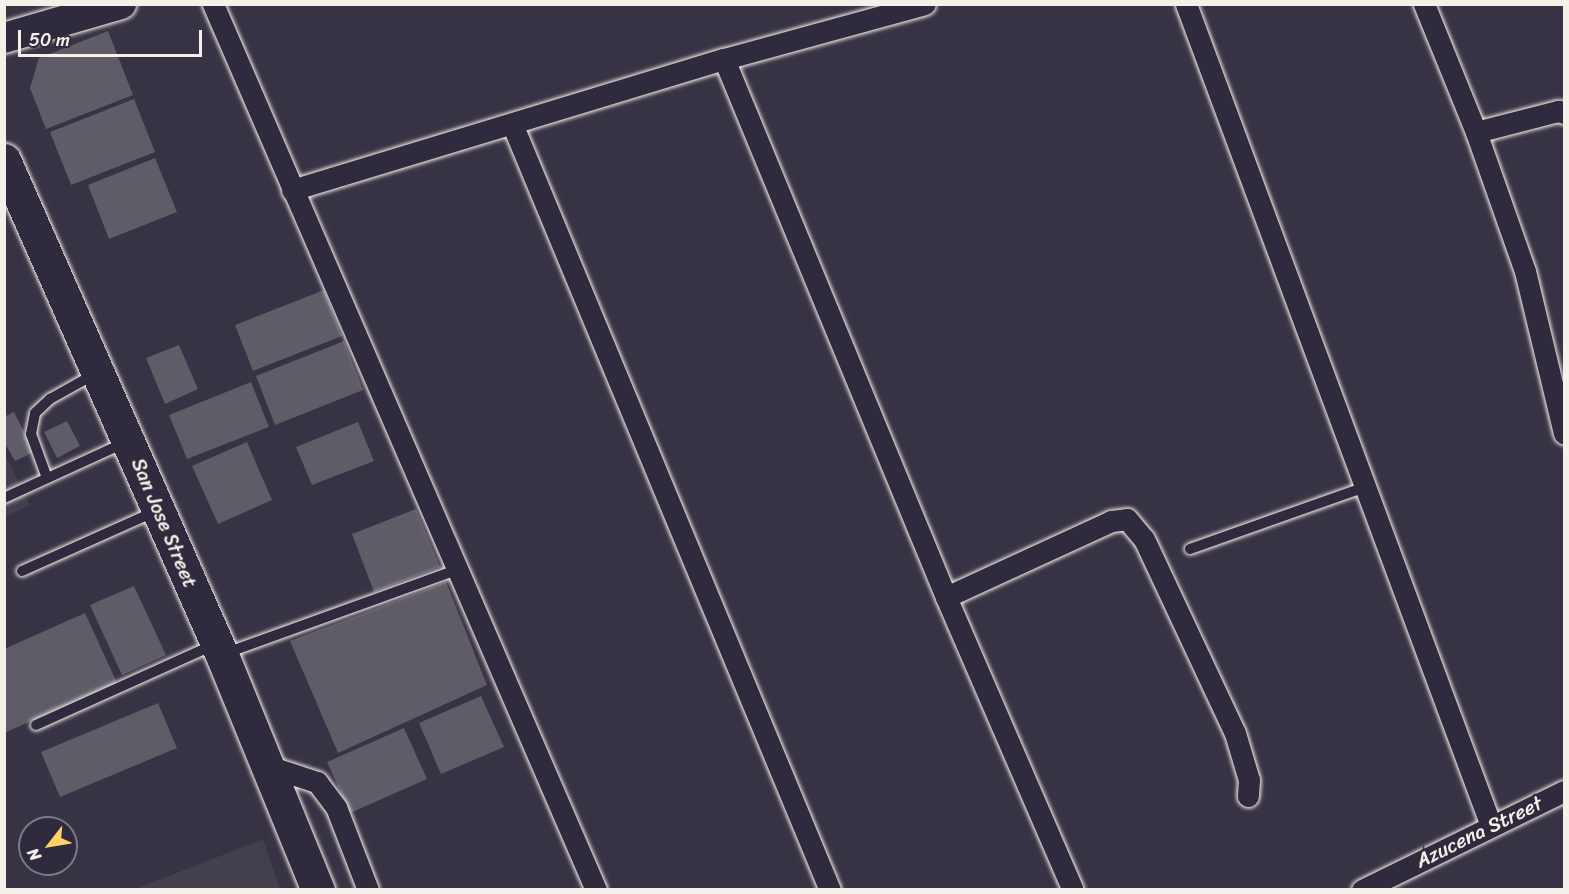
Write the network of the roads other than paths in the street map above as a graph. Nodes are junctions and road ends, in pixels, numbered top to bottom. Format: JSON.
{"nodes":[{"id":1,"x":121,"y":4,"type":"edge"},
{"id":2,"x":213,"y":4,"type":"edge"},
{"id":3,"x":925,"y":4,"type":"edge"},
{"id":4,"x":1186,"y":4,"type":"edge"},
{"id":5,"x":1424,"y":4,"type":"edge"},
{"id":6,"x":4,"y":38,"type":"edge"},
{"id":7,"x":724,"y":60,"type":"junction"},
{"id":8,"x":1564,"y":113,"type":"edge"},
{"id":9,"x":513,"y":126,"type":"junction"},
{"id":10,"x":1476,"y":132,"type":"junction"},
{"id":11,"x":4,"y":160,"type":"edge"},
{"id":12,"x":292,"y":190,"type":"junction"},
{"id":13,"x":99,"y":372,"type":"junction"},
{"id":14,"x":1564,"y":434,"type":"edge"},
{"id":15,"x":128,"y":441,"type":"junction"},
{"id":16,"x":47,"y":478,"type":"junction"},
{"id":17,"x":1365,"y":487,"type":"junction"},
{"id":18,"x":4,"y":498,"type":"edge"},
{"id":19,"x":158,"y":510,"type":"junction"},
{"id":20,"x":1190,"y":549,"type":"dead end"},
{"id":21,"x":457,"y":570,"type":"junction"},
{"id":22,"x":22,"y":571,"type":"dead end"},
{"id":23,"x":946,"y":597,"type":"junction"},
{"id":24,"x":219,"y":649,"type":"junction"},
{"id":25,"x":36,"y":725,"type":"dead end"},
{"id":26,"x":268,"y":766,"type":"junction"},
{"id":27,"x":1564,"y":791,"type":"edge"},
{"id":28,"x":1248,"y":796,"type":"dead end"},
{"id":29,"x":1491,"y":826,"type":"junction"},
{"id":30,"x":318,"y":890,"type":"edge"},
{"id":31,"x":368,"y":890,"type":"edge"},
{"id":32,"x":596,"y":890,"type":"edge"},
{"id":33,"x":830,"y":890,"type":"edge"},
{"id":34,"x":1073,"y":890,"type":"edge"},
{"id":35,"x":1362,"y":890,"type":"edge"}],
"edges":[{"from":1,"to":6,"type":"main road"},
{"from":2,"to":12,"type":"street"},
{"from":3,"to":7,"type":"street"},
{"from":4,"to":17,"type":"street"},
{"from":5,"to":10,"type":"street"},
{"from":7,"to":9,"type":"street"},
{"from":7,"to":23,"type":"street"},
{"from":8,"to":10,"type":"street"},
{"from":9,"to":12,"type":"street"},
{"from":9,"to":33,"type":"street"},
{"from":10,"to":14,"type":"street"},
{"from":11,"to":13,"type":"main road","name":"San Jose Street"},
{"from":12,"to":21,"type":"street"},
{"from":13,"to":15,"type":"main road","name":"San Jose Street"},
{"from":13,"to":16,"type":"lane"},
{"from":15,"to":16,"type":"lane"},
{"from":15,"to":19,"type":"main road","name":"San Jose Street"},
{"from":16,"to":18,"type":"lane"},
{"from":17,"to":20,"type":"lane"},
{"from":17,"to":29,"type":"street"},
{"from":19,"to":22,"type":"lane"},
{"from":19,"to":24,"type":"main road","name":"San Jose Street"},
{"from":21,"to":24,"type":"lane"},
{"from":21,"to":32,"type":"street"},
{"from":23,"to":28,"type":"street"},
{"from":23,"to":34,"type":"street"},
{"from":24,"to":25,"type":"lane"},
{"from":24,"to":26,"type":"main road","name":"San Jose Street"},
{"from":26,"to":30,"type":"main road","name":"San Jose Street"},
{"from":26,"to":31,"type":"street"},
{"from":27,"to":29,"type":"street","name":"Azucena Street"},
{"from":29,"to":35,"type":"street","name":"Azucena Street"}]}
